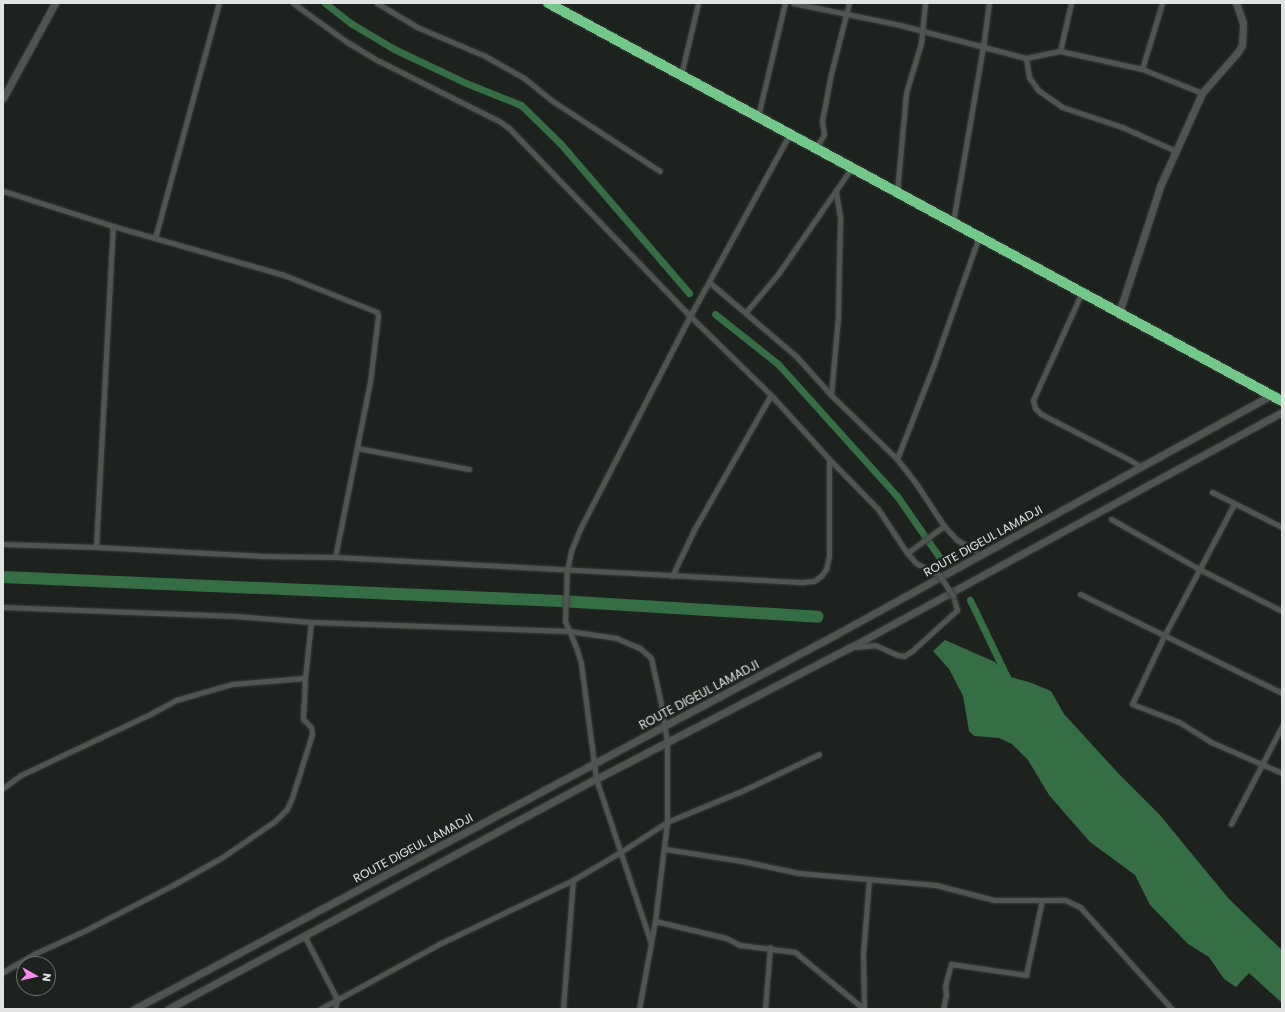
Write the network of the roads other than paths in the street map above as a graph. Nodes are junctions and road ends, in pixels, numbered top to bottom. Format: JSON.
{"nodes":[{"id":1,"x":55,"y":3,"type":"edge"},
{"id":2,"x":219,"y":3,"type":"edge"},
{"id":3,"x":293,"y":3,"type":"edge"},
{"id":4,"x":377,"y":3,"type":"edge"},
{"id":5,"x":548,"y":3,"type":"edge"},
{"id":6,"x":698,"y":3,"type":"edge"},
{"id":7,"x":785,"y":3,"type":"edge"},
{"id":8,"x":793,"y":3,"type":"edge"},
{"id":9,"x":850,"y":3,"type":"edge"},
{"id":10,"x":925,"y":3,"type":"edge"},
{"id":11,"x":989,"y":3,"type":"edge"},
{"id":12,"x":1071,"y":3,"type":"edge"},
{"id":13,"x":1162,"y":3,"type":"edge"},
{"id":14,"x":1236,"y":3,"type":"edge"},
{"id":15,"x":847,"y":15,"type":"junction"},
{"id":16,"x":921,"y":31,"type":"junction"},
{"id":17,"x":984,"y":47,"type":"junction"},
{"id":18,"x":1060,"y":51,"type":"junction"},
{"id":19,"x":1026,"y":58,"type":"junction"},
{"id":20,"x":1142,"y":70,"type":"junction"},
{"id":21,"x":681,"y":75,"type":"junction"},
{"id":22,"x":1202,"y":93,"type":"junction"},
{"id":23,"x":3,"y":98,"type":"edge"},
{"id":24,"x":758,"y":116,"type":"junction"},
{"id":25,"x":790,"y":134,"type":"junction"},
{"id":26,"x":816,"y":148,"type":"junction"},
{"id":27,"x":1176,"y":151,"type":"junction"},
{"id":28,"x":852,"y":167,"type":"junction"},
{"id":29,"x":660,"y":171,"type":"dead end"},
{"id":30,"x":3,"y":191,"type":"edge"},
{"id":31,"x":836,"y":191,"type":"junction"},
{"id":32,"x":896,"y":192,"type":"junction"},
{"id":33,"x":953,"y":222,"type":"junction"},
{"id":34,"x":113,"y":226,"type":"junction"},
{"id":35,"x":979,"y":236,"type":"junction"},
{"id":36,"x":155,"y":238,"type":"junction"},
{"id":37,"x":709,"y":282,"type":"junction"},
{"id":38,"x":1082,"y":292,"type":"junction"},
{"id":39,"x":746,"y":312,"type":"junction"},
{"id":40,"x":1118,"y":312,"type":"junction"},
{"id":41,"x":690,"y":316,"type":"junction"},
{"id":42,"x":771,"y":395,"type":"junction"},
{"id":43,"x":831,"y":395,"type":"junction"},
{"id":44,"x":1271,"y":395,"type":"junction"},
{"id":45,"x":1282,"y":401,"type":"edge"},
{"id":46,"x":1282,"y":412,"type":"edge"},
{"id":47,"x":357,"y":448,"type":"junction"},
{"id":48,"x":829,"y":459,"type":"junction"},
{"id":49,"x":897,"y":459,"type":"junction"},
{"id":50,"x":1141,"y":467,"type":"junction"},
{"id":51,"x":469,"y":469,"type":"dead end"},
{"id":52,"x":1212,"y":492,"type":"dead end"},
{"id":53,"x":1234,"y":504,"type":"junction"},
{"id":54,"x":1111,"y":519,"type":"dead end"},
{"id":55,"x":944,"y":526,"type":"junction"},
{"id":56,"x":1282,"y":527,"type":"edge"},
{"id":57,"x":3,"y":544,"type":"edge"},
{"id":58,"x":96,"y":547,"type":"junction"},
{"id":59,"x":975,"y":550,"type":"dead end"},
{"id":60,"x":907,"y":553,"type":"junction"},
{"id":61,"x":335,"y":557,"type":"junction"},
{"id":62,"x":1199,"y":569,"type":"junction"},
{"id":63,"x":567,"y":570,"type":"junction"},
{"id":64,"x":672,"y":576,"type":"junction"},
{"id":65,"x":1080,"y":594,"type":"dead end"},
{"id":66,"x":3,"y":607,"type":"edge"},
{"id":67,"x":1282,"y":611,"type":"edge"},
{"id":68,"x":311,"y":622,"type":"junction"},
{"id":69,"x":569,"y":631,"type":"junction"},
{"id":70,"x":1164,"y":636,"type":"junction"},
{"id":71,"x":851,"y":647,"type":"junction"},
{"id":72,"x":305,"y":678,"type":"junction"},
{"id":73,"x":1282,"y":693,"type":"edge"},
{"id":74,"x":665,"y":726,"type":"junction"},
{"id":75,"x":1282,"y":726,"type":"edge"},
{"id":76,"x":667,"y":743,"type":"junction"},
{"id":77,"x":819,"y":754,"type":"dead end"},
{"id":78,"x":594,"y":764,"type":"junction"},
{"id":79,"x":1263,"y":764,"type":"junction"},
{"id":80,"x":1282,"y":773,"type":"edge"},
{"id":81,"x":596,"y":779,"type":"junction"},
{"id":82,"x":3,"y":788,"type":"edge"},
{"id":83,"x":667,"y":822,"type":"junction"},
{"id":84,"x":1231,"y":824,"type":"dead end"},
{"id":85,"x":665,"y":849,"type":"junction"},
{"id":86,"x":619,"y":853,"type":"junction"},
{"id":87,"x":573,"y":880,"type":"junction"},
{"id":88,"x":869,"y":880,"type":"junction"},
{"id":89,"x":1042,"y":900,"type":"junction"},
{"id":90,"x":655,"y":921,"type":"junction"},
{"id":91,"x":305,"y":936,"type":"junction"},
{"id":92,"x":651,"y":943,"type":"junction"},
{"id":93,"x":770,"y":947,"type":"junction"},
{"id":94,"x":3,"y":972,"type":"edge"},
{"id":95,"x":337,"y":999,"type":"junction"},
{"id":96,"x":134,"y":1009,"type":"edge"},
{"id":97,"x":168,"y":1009,"type":"edge"},
{"id":98,"x":320,"y":1009,"type":"edge"},
{"id":99,"x":335,"y":1009,"type":"edge"},
{"id":100,"x":563,"y":1009,"type":"edge"},
{"id":101,"x":639,"y":1009,"type":"edge"},
{"id":102,"x":765,"y":1009,"type":"edge"},
{"id":103,"x":864,"y":1009,"type":"edge"},
{"id":104,"x":943,"y":1009,"type":"edge"},
{"id":105,"x":1172,"y":1009,"type":"edge"}],
"edges":[{"from":1,"to":23,"type":"main road"},
{"from":2,"to":36,"type":"street"},
{"from":3,"to":41,"type":"street"},
{"from":4,"to":29,"type":"street"},
{"from":5,"to":21,"type":"highway"},
{"from":6,"to":21,"type":"street"},
{"from":7,"to":24,"type":"street"},
{"from":8,"to":15,"type":"street"},
{"from":9,"to":15,"type":"street"},
{"from":10,"to":16,"type":"street"},
{"from":11,"to":17,"type":"street"},
{"from":12,"to":18,"type":"street"},
{"from":13,"to":20,"type":"street"},
{"from":14,"to":22,"type":"main road"},
{"from":15,"to":16,"type":"street"},
{"from":15,"to":26,"type":"street"},
{"from":16,"to":17,"type":"street"},
{"from":16,"to":32,"type":"street"},
{"from":17,"to":19,"type":"street"},
{"from":17,"to":33,"type":"street"},
{"from":18,"to":19,"type":"street"},
{"from":18,"to":20,"type":"street"},
{"from":19,"to":27,"type":"street"},
{"from":20,"to":22,"type":"street"},
{"from":21,"to":24,"type":"highway"},
{"from":22,"to":27,"type":"main road"},
{"from":24,"to":25,"type":"highway"},
{"from":25,"to":26,"type":"highway"},
{"from":25,"to":37,"type":"street"},
{"from":26,"to":28,"type":"highway"},
{"from":27,"to":40,"type":"main road"},
{"from":28,"to":31,"type":"street"},
{"from":28,"to":32,"type":"highway"},
{"from":30,"to":34,"type":"street"},
{"from":31,"to":39,"type":"street"},
{"from":31,"to":43,"type":"street"},
{"from":32,"to":33,"type":"highway"},
{"from":33,"to":35,"type":"highway"},
{"from":34,"to":36,"type":"street"},
{"from":34,"to":58,"type":"street"},
{"from":35,"to":38,"type":"highway"},
{"from":35,"to":49,"type":"street"},
{"from":36,"to":47,"type":"street"},
{"from":37,"to":39,"type":"street"},
{"from":37,"to":41,"type":"street"},
{"from":38,"to":40,"type":"highway"},
{"from":38,"to":50,"type":"street"},
{"from":39,"to":43,"type":"street"},
{"from":40,"to":44,"type":"highway"},
{"from":41,"to":42,"type":"street"},
{"from":41,"to":63,"type":"street"},
{"from":42,"to":48,"type":"street"},
{"from":42,"to":64,"type":"street"},
{"from":43,"to":49,"type":"street"},
{"from":44,"to":45,"type":"highway"},
{"from":44,"to":50,"type":"main road","name":"ROUTE DIGEUL LAMADJI"},
{"from":46,"to":71,"type":"main road"},
{"from":47,"to":51,"type":"street"},
{"from":47,"to":61,"type":"street"},
{"from":48,"to":60,"type":"street"},
{"from":48,"to":64,"type":"street"},
{"from":49,"to":55,"type":"street"},
{"from":50,"to":74,"type":"main road","name":"ROUTE DIGEUL LAMADJI"},
{"from":52,"to":53,"type":"street"},
{"from":53,"to":56,"type":"street"},
{"from":53,"to":62,"type":"street"},
{"from":54,"to":62,"type":"street"},
{"from":55,"to":59,"type":"street"},
{"from":55,"to":60,"type":"street"},
{"from":57,"to":58,"type":"street"},
{"from":58,"to":61,"type":"street"},
{"from":60,"to":71,"type":"street","bridge":true},
{"from":61,"to":63,"type":"street"},
{"from":62,"to":67,"type":"street"},
{"from":62,"to":70,"type":"street"},
{"from":63,"to":64,"type":"street"},
{"from":63,"to":69,"type":"street"},
{"from":65,"to":70,"type":"street"},
{"from":66,"to":68,"type":"street"},
{"from":68,"to":69,"type":"street"},
{"from":68,"to":72,"type":"street"},
{"from":69,"to":74,"type":"street"},
{"from":69,"to":78,"type":"street"},
{"from":70,"to":73,"type":"street"},
{"from":70,"to":79,"type":"street"},
{"from":71,"to":76,"type":"main road"},
{"from":72,"to":82,"type":"street"},
{"from":72,"to":94,"type":"street"},
{"from":74,"to":76,"type":"street"},
{"from":74,"to":78,"type":"main road","name":"ROUTE DIGEUL LAMADJI"},
{"from":75,"to":79,"type":"street"},
{"from":76,"to":81,"type":"main road"},
{"from":76,"to":83,"type":"street"},
{"from":77,"to":83,"type":"street"},
{"from":78,"to":81,"type":"street"},
{"from":78,"to":96,"type":"main road","name":"ROUTE DIGEUL LAMADJI"},
{"from":79,"to":80,"type":"street"},
{"from":79,"to":84,"type":"street"},
{"from":81,"to":86,"type":"street"},
{"from":81,"to":91,"type":"main road"},
{"from":83,"to":85,"type":"street"},
{"from":83,"to":86,"type":"street"},
{"from":85,"to":88,"type":"street"},
{"from":85,"to":90,"type":"street"},
{"from":86,"to":87,"type":"street"},
{"from":86,"to":92,"type":"street"},
{"from":87,"to":95,"type":"street"},
{"from":87,"to":100,"type":"street"},
{"from":88,"to":89,"type":"street"},
{"from":88,"to":103,"type":"street"},
{"from":89,"to":104,"type":"street"},
{"from":89,"to":105,"type":"street"},
{"from":90,"to":92,"type":"street"},
{"from":90,"to":93,"type":"street"},
{"from":91,"to":95,"type":"street"},
{"from":91,"to":97,"type":"main road"},
{"from":92,"to":101,"type":"street"},
{"from":93,"to":102,"type":"street"},
{"from":93,"to":103,"type":"street"},
{"from":95,"to":98,"type":"street"},
{"from":95,"to":99,"type":"street"}]}
